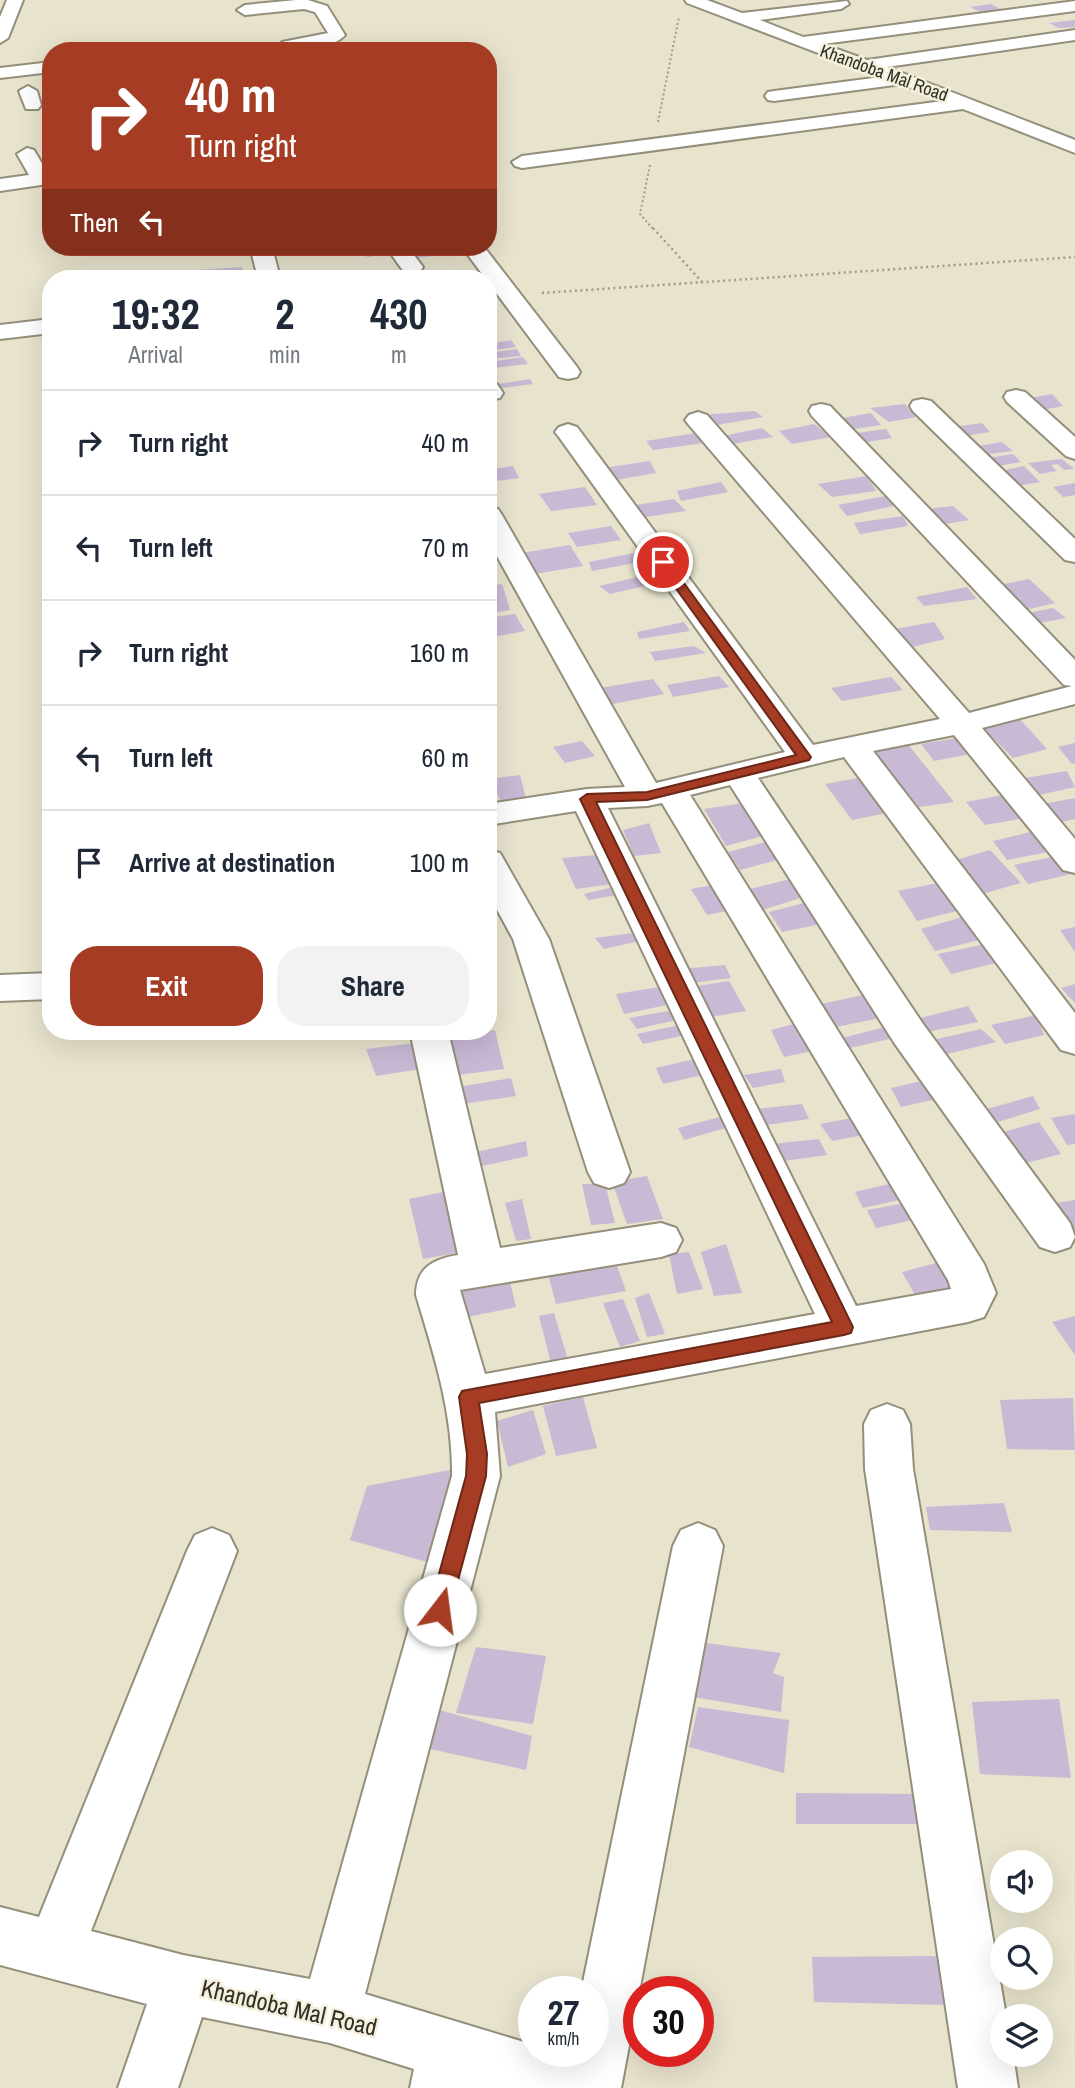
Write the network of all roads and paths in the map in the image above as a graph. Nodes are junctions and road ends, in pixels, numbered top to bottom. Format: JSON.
{"nodes":[{"id":1,"x":693,"y":0,"type":"edge"},
{"id":2,"x":841,"y":4,"type":"dead end"},
{"id":3,"x":1075,"y":6,"type":"edge"},
{"id":4,"x":8,"y":9,"type":"edge"},
{"id":5,"x":245,"y":10,"type":"dead end"},
{"id":6,"x":1014,"y":14,"type":"junction"},
{"id":7,"x":739,"y":19,"type":"junction"},
{"id":8,"x":1075,"y":36,"type":"edge"},
{"id":9,"x":0,"y":38,"type":"edge"},
{"id":10,"x":311,"y":42,"type":"edge"},
{"id":11,"x":800,"y":43,"type":"junction"},
{"id":12,"x":1053,"y":46,"type":"junction"},
{"id":13,"x":864,"y":65,"type":"junction"},
{"id":14,"x":42,"y":68,"type":"edge"},
{"id":15,"x":0,"y":73,"type":"edge"},
{"id":16,"x":905,"y":79,"type":"junction"},
{"id":17,"x":9,"y":93,"type":"dead end"},
{"id":18,"x":42,"y":93,"type":"edge"},
{"id":19,"x":774,"y":96,"type":"dead end"},
{"id":20,"x":966,"y":103,"type":"junction"},
{"id":21,"x":747,"y":131,"type":"junction"},
{"id":22,"x":699,"y":138,"type":"junction"},
{"id":23,"x":648,"y":145,"type":"junction"},
{"id":24,"x":1075,"y":146,"type":"edge"},
{"id":25,"x":775,"y":148,"type":"dead end"},
{"id":26,"x":42,"y":152,"type":"edge"},
{"id":27,"x":719,"y":153,"type":"dead end"},
{"id":28,"x":663,"y":161,"type":"dead end"},
{"id":29,"x":522,"y":162,"type":"dead end"},
{"id":30,"x":0,"y":185,"type":"edge"},
{"id":31,"x":404,"y":256,"type":"edge"},
{"id":32,"x":1075,"y":257,"type":"edge"},
{"id":33,"x":412,"y":267,"type":"dead end"},
{"id":34,"x":500,"y":295,"type":"edge"},
{"id":35,"x":42,"y":327,"type":"edge"},
{"id":36,"x":0,"y":332,"type":"edge"},
{"id":37,"x":568,"y":372,"type":"dead end"},
{"id":38,"x":1016,"y":397,"type":"dead end"},
{"id":39,"x":922,"y":406,"type":"dead end"},
{"id":40,"x":821,"y":411,"type":"dead end"},
{"id":41,"x":698,"y":420,"type":"dead end"},
{"id":42,"x":568,"y":432,"type":"dead end"},
{"id":43,"x":1075,"y":451,"type":"edge"},
{"id":44,"x":497,"y":531,"type":"edge"},
{"id":45,"x":1075,"y":554,"type":"edge"},
{"id":46,"x":1075,"y":678,"type":"edge"},
{"id":47,"x":1075,"y":695,"type":"edge"},
{"id":48,"x":962,"y":724,"type":"junction"},
{"id":49,"x":852,"y":745,"type":"junction"},
{"id":50,"x":804,"y":757,"type":"junction"},
{"id":51,"x":738,"y":772,"type":"junction"},
{"id":52,"x":658,"y":792,"type":"junction"},
{"id":53,"x":587,"y":799,"type":"junction"},
{"id":54,"x":497,"y":814,"type":"edge"},
{"id":55,"x":1075,"y":862,"type":"edge"},
{"id":56,"x":497,"y":877,"type":"edge"},
{"id":57,"x":42,"y":986,"type":"edge"},
{"id":58,"x":0,"y":988,"type":"edge"},
{"id":59,"x":431,"y":1040,"type":"edge"},
{"id":60,"x":1075,"y":1040,"type":"edge"},
{"id":61,"x":609,"y":1171,"type":"dead end"},
{"id":62,"x":1055,"y":1235,"type":"dead end"},
{"id":63,"x":661,"y":1240,"type":"dead end"},
{"id":64,"x":482,"y":1269,"type":"junction"},
{"id":65,"x":844,"y":1327,"type":"junction"},
{"id":66,"x":469,"y":1397,"type":"junction"},
{"id":67,"x":887,"y":1424,"type":"dead end"},
{"id":68,"x":698,"y":1546,"type":"dead end"},
{"id":69,"x":212,"y":1551,"type":"dead end"},
{"id":70,"x":0,"y":1936,"type":"edge"},
{"id":71,"x":55,"y":1950,"type":"junction"},
{"id":72,"x":183,"y":1984,"type":"junction"},
{"id":73,"x":330,"y":2013,"type":"junction"},
{"id":74,"x":444,"y":2069,"type":"edge"},
{"id":75,"x":148,"y":2088,"type":"edge"},
{"id":76,"x":575,"y":2088,"type":"edge"},
{"id":77,"x":591,"y":2088,"type":"edge"},
{"id":78,"x":988,"y":2088,"type":"edge"}],
"edges":[{"from":1,"to":7,"type":"street","name":"Khandoba Mal Road"},
{"from":2,"to":7,"type":"street"},
{"from":3,"to":6,"type":"street"},
{"from":4,"to":9,"type":"street"},
{"from":5,"to":10,"type":"street"},
{"from":6,"to":11,"type":"street"},
{"from":6,"to":12,"type":"street"},
{"from":7,"to":11,"type":"street","name":"Khandoba Mal Road"},
{"from":8,"to":12,"type":"street"},
{"from":11,"to":13,"type":"street","name":"Khandoba Mal Road"},
{"from":12,"to":13,"type":"street"},
{"from":13,"to":16,"type":"street","name":"Khandoba Mal Road"},
{"from":14,"to":15,"type":"street"},
{"from":16,"to":19,"type":"street"},
{"from":16,"to":20,"type":"street","name":"Khandoba Mal Road"},
{"from":17,"to":18,"type":"street"},
{"from":20,"to":21,"type":"street"},
{"from":20,"to":24,"type":"street","name":"Khandoba Mal Road"},
{"from":21,"to":22,"type":"street"},
{"from":21,"to":25,"type":"street"},
{"from":22,"to":23,"type":"street"},
{"from":22,"to":27,"type":"street"},
{"from":23,"to":28,"type":"street"},
{"from":23,"to":29,"type":"street"},
{"from":26,"to":30,"type":"street"},
{"from":31,"to":33,"type":"street"},
{"from":32,"to":34,"type":"path"},
{"from":34,"to":37,"type":"street"},
{"from":35,"to":36,"type":"street"},
{"from":38,"to":43,"type":"street"},
{"from":39,"to":45,"type":"street"},
{"from":40,"to":46,"type":"street"},
{"from":41,"to":48,"type":"street"},
{"from":42,"to":50,"type":"street"},
{"from":44,"to":52,"type":"street"},
{"from":47,"to":48,"type":"street"},
{"from":48,"to":49,"type":"street"},
{"from":48,"to":55,"type":"street"},
{"from":49,"to":50,"type":"street"},
{"from":49,"to":60,"type":"street"},
{"from":50,"to":51,"type":"street"},
{"from":51,"to":52,"type":"street"},
{"from":51,"to":62,"type":"street"},
{"from":52,"to":53,"type":"street"},
{"from":52,"to":65,"type":"street"},
{"from":53,"to":54,"type":"street"},
{"from":53,"to":65,"type":"street"},
{"from":56,"to":61,"type":"street"},
{"from":57,"to":58,"type":"street"},
{"from":59,"to":64,"type":"street"},
{"from":63,"to":64,"type":"street"},
{"from":64,"to":66,"type":"street"},
{"from":65,"to":66,"type":"street"},
{"from":66,"to":73,"type":"street"},
{"from":67,"to":78,"type":"street"},
{"from":68,"to":77,"type":"street"},
{"from":69,"to":71,"type":"street"},
{"from":70,"to":71,"type":"street","name":"Khandoba Mal Road"},
{"from":71,"to":72,"type":"street","name":"Khandoba Mal Road"},
{"from":72,"to":73,"type":"street","name":"Khandoba Mal Road"},
{"from":72,"to":75,"type":"street"},
{"from":73,"to":74,"type":"street","name":"Khandoba Mal Road"},
{"from":74,"to":76,"type":"street","name":"Khandoba Mal Road"}]}
